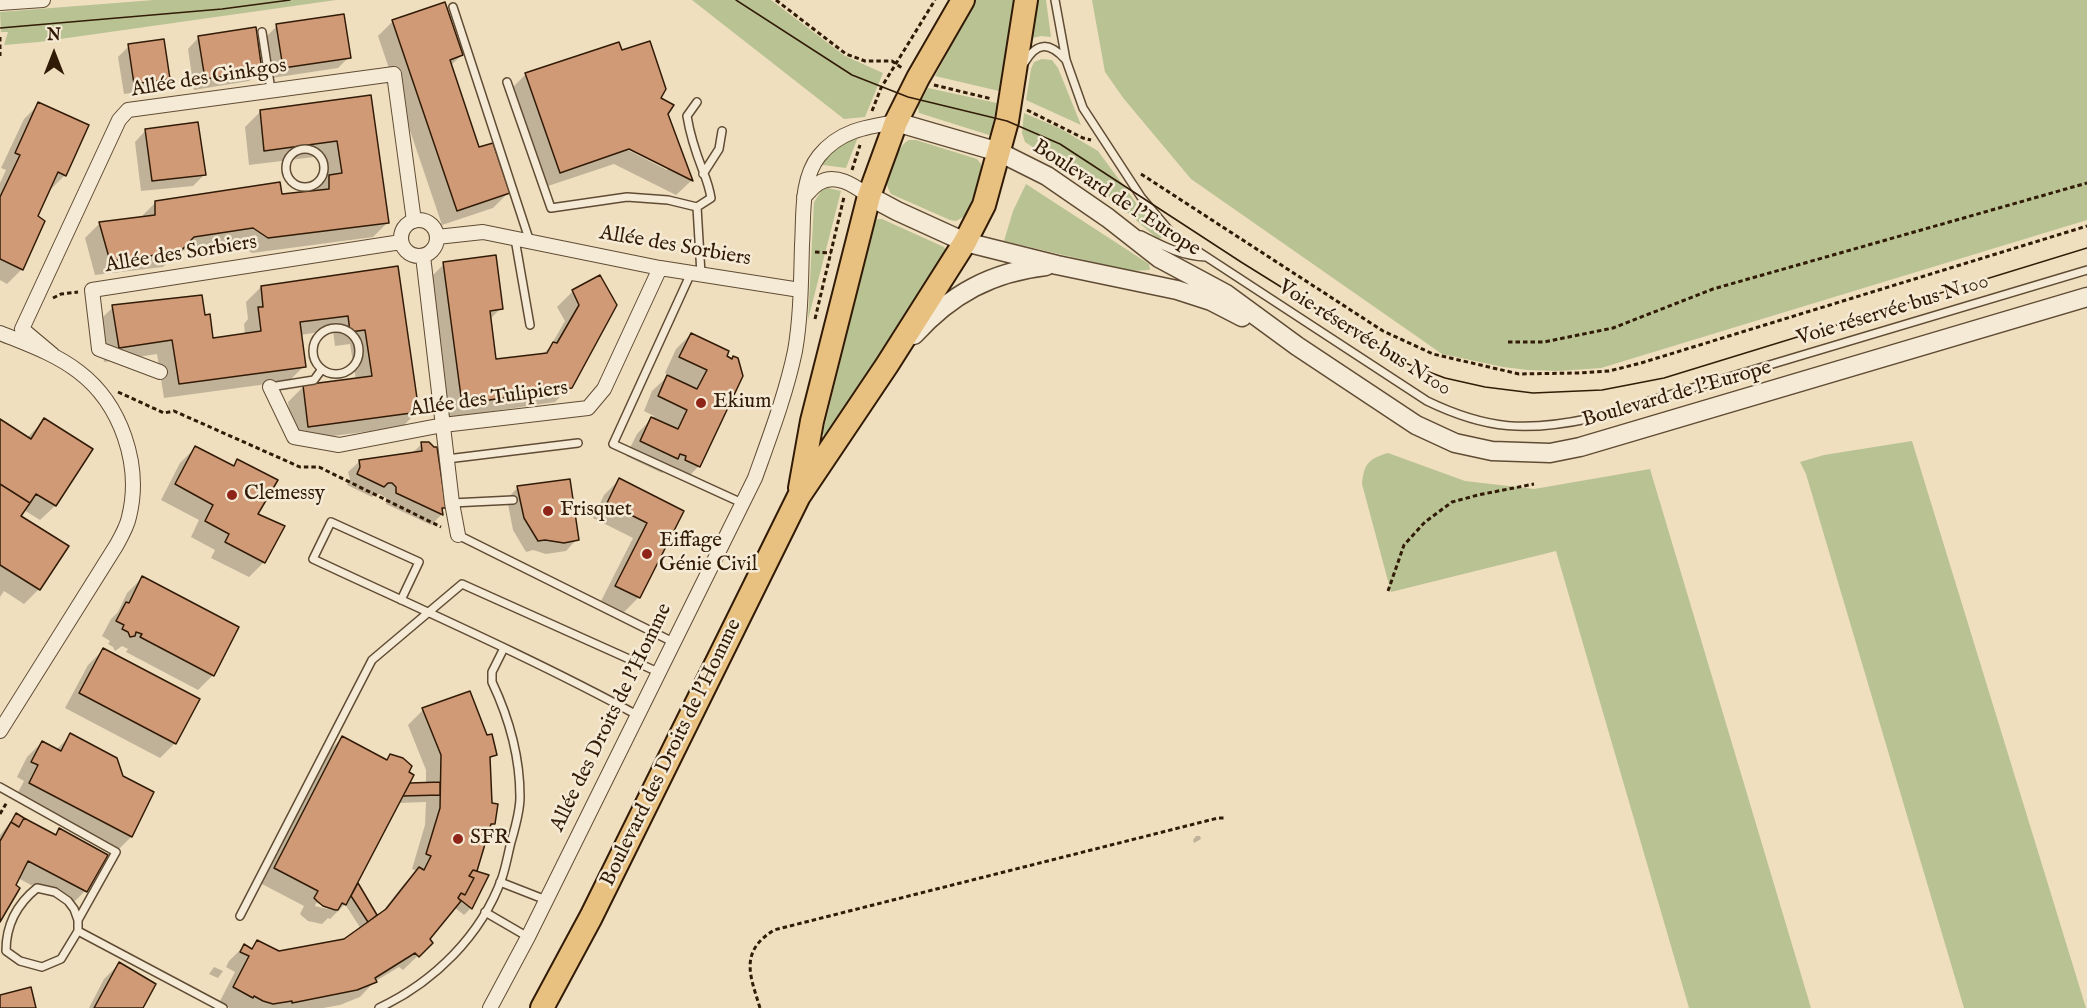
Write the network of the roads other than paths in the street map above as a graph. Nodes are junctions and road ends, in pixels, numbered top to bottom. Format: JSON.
{"nodes":[{"id":1,"x":43,"y":0,"type":"edge"},
{"id":2,"x":963,"y":0,"type":"edge"},
{"id":3,"x":1026,"y":0,"type":"edge"},
{"id":4,"x":1055,"y":0,"type":"edge"},
{"id":5,"x":0,"y":3,"type":"edge"},
{"id":6,"x":453,"y":7,"type":"dead end"},
{"id":7,"x":262,"y":32,"type":"dead end"},
{"id":8,"x":1066,"y":60,"type":"junction"},
{"id":9,"x":1014,"y":80,"type":"junction"},
{"id":10,"x":507,"y":82,"type":"dead end"},
{"id":11,"x":271,"y":90,"type":"junction"},
{"id":12,"x":697,"y":102,"type":"dead end"},
{"id":13,"x":896,"y":122,"type":"junction"},
{"id":14,"x":722,"y":130,"type":"dead end"},
{"id":15,"x":311,"y":150,"type":"joint"},
{"id":16,"x":999,"y":152,"type":"junction"},
{"id":17,"x":704,"y":174,"type":"junction"},
{"id":18,"x":869,"y":196,"type":"junction"},
{"id":19,"x":804,"y":197,"type":"junction"},
{"id":20,"x":697,"y":207,"type":"junction"},
{"id":21,"x":1108,"y":218,"type":"junction"},
{"id":22,"x":414,"y":221,"type":"junction"},
{"id":23,"x":437,"y":237,"type":"junction"},
{"id":24,"x":515,"y":239,"type":"junction"},
{"id":25,"x":401,"y":242,"type":"junction"},
{"id":26,"x":530,"y":242,"type":"junction"},
{"id":27,"x":965,"y":242,"type":"junction"},
{"id":28,"x":423,"y":256,"type":"junction"},
{"id":29,"x":1206,"y":257,"type":"junction"},
{"id":30,"x":1057,"y":265,"type":"junction"},
{"id":31,"x":660,"y":268,"type":"junction"},
{"id":32,"x":2087,"y":270,"type":"edge"},
{"id":33,"x":696,"y":273,"type":"junction"},
{"id":34,"x":800,"y":291,"type":"junction"},
{"id":35,"x":2087,"y":297,"type":"edge"},
{"id":36,"x":530,"y":325,"type":"dead end"},
{"id":37,"x":0,"y":333,"type":"edge"},
{"id":38,"x":1297,"y":346,"type":"junction"},
{"id":39,"x":53,"y":355,"type":"junction"},
{"id":40,"x":887,"y":365,"type":"junction"},
{"id":41,"x":322,"y":369,"type":"junction"},
{"id":42,"x":160,"y":372,"type":"dead end"},
{"id":43,"x":270,"y":387,"type":"joint"},
{"id":44,"x":442,"y":425,"type":"junction"},
{"id":45,"x":578,"y":443,"type":"dead end"},
{"id":46,"x":447,"y":459,"type":"junction"},
{"id":47,"x":799,"y":496,"type":"junction"},
{"id":48,"x":513,"y":500,"type":"dead end"},
{"id":49,"x":452,"y":503,"type":"junction"},
{"id":50,"x":742,"y":503,"type":"junction"},
{"id":51,"x":458,"y":535,"type":"joint"},
{"id":52,"x":401,"y":600,"type":"junction"},
{"id":53,"x":428,"y":613,"type":"junction"},
{"id":54,"x":673,"y":642,"type":"junction"},
{"id":55,"x":504,"y":648,"type":"junction"},
{"id":56,"x":658,"y":672,"type":"junction"},
{"id":57,"x":637,"y":715,"type":"junction"},
{"id":58,"x":0,"y":731,"type":"edge"},
{"id":59,"x":0,"y":787,"type":"edge"},
{"id":60,"x":500,"y":882,"type":"junction"},
{"id":61,"x":546,"y":900,"type":"junction"},
{"id":62,"x":485,"y":912,"type":"junction"},
{"id":63,"x":240,"y":916,"type":"dead end"},
{"id":64,"x":78,"y":920,"type":"junction"},
{"id":65,"x":78,"y":931,"type":"junction"},
{"id":66,"x":3,"y":932,"type":"edge"},
{"id":67,"x":528,"y":937,"type":"junction"},
{"id":68,"x":223,"y":1008,"type":"edge"},
{"id":69,"x":379,"y":1008,"type":"edge"},
{"id":70,"x":490,"y":1008,"type":"edge"},
{"id":71,"x":542,"y":1008,"type":"edge"}],
"edges":[{"from":1,"to":5,"type":"street"},
{"from":2,"to":13,"type":"main road","name":"Boulevard des Droits de l'Homme"},
{"from":3,"to":9,"type":"main road","name":"Boulevard des Droits de l'Homme"},
{"from":4,"to":8,"type":"lane","name":"Voie réservée bus N100"},
{"from":6,"to":26,"type":"lane"},
{"from":7,"to":11,"type":"lane"},
{"from":8,"to":9,"type":"lane"},
{"from":8,"to":29,"type":"lane","name":"Voie réservée bus N100"},
{"from":9,"to":16,"type":"main road","name":"Boulevard des Droits de l'Homme"},
{"from":10,"to":20,"type":"lane"},
{"from":11,"to":22,"type":"street","name":"Allée des Ginkgos"},
{"from":11,"to":39,"type":"street","name":"Allée des Ginkgos"},
{"from":12,"to":17,"type":"lane"},
{"from":13,"to":16,"type":"street","name":"Boulevard de l'Europe"},
{"from":13,"to":18,"type":"main road","name":"Boulevard des Droits de l'Homme"},
{"from":13,"to":19,"type":"street","name":"Allée des Droits de l'Homme"},
{"from":14,"to":17,"type":"lane"},
{"from":15,"to":15,"type":"lane"},
{"from":16,"to":21,"type":"street","name":"Boulevard de l'Europe"},
{"from":16,"to":27,"type":"main road","name":"Boulevard des Droits de l'Homme"},
{"from":17,"to":20,"type":"lane"},
{"from":18,"to":19,"type":"street"},
{"from":18,"to":27,"type":"street","name":"Boulevard de l'Europe"},
{"from":18,"to":47,"type":"main road","name":"Boulevard des Droits de l'Homme"},
{"from":19,"to":34,"type":"street","name":"Allée des Droits de l'Homme"},
{"from":20,"to":33,"type":"lane"},
{"from":21,"to":29,"type":"lane"},
{"from":21,"to":38,"type":"street","name":"Boulevard de l'Europe"},
{"from":22,"to":23,"type":"street"},
{"from":22,"to":25,"type":"street"},
{"from":23,"to":24,"type":"street","name":"Allée des Sorbiers"},
{"from":23,"to":28,"type":"street"},
{"from":24,"to":26,"type":"street","name":"Allée des Sorbiers"},
{"from":24,"to":36,"type":"lane"},
{"from":25,"to":28,"type":"street"},
{"from":25,"to":42,"type":"street","name":"Allée des Sorbiers"},
{"from":26,"to":31,"type":"street","name":"Allée des Sorbiers"},
{"from":27,"to":30,"type":"street","name":"Boulevard de l'Europe"},
{"from":27,"to":40,"type":"main road","name":"Boulevard des Droits de l'Homme"},
{"from":28,"to":44,"type":"street"},
{"from":29,"to":32,"type":"lane","name":"Voie réservée bus N100"},
{"from":30,"to":38,"type":"street","name":"Boulevard de l'Europe"},
{"from":30,"to":40,"type":"street","name":"Boulevard de l'Europe"},
{"from":31,"to":33,"type":"street","name":"Allée des Sorbiers"},
{"from":31,"to":44,"type":"street","name":"Allée des Tulipiers"},
{"from":33,"to":34,"type":"street","name":"Allée des Sorbiers"},
{"from":33,"to":50,"type":"lane"},
{"from":34,"to":50,"type":"street","name":"Allée des Droits de l'Homme"},
{"from":35,"to":38,"type":"street","name":"Boulevard de l'Europe"},
{"from":37,"to":39,"type":"street"},
{"from":39,"to":58,"type":"street"},
{"from":40,"to":47,"type":"main road","name":"Boulevard des Droits de l'Homme"},
{"from":41,"to":41,"type":"lane"},
{"from":41,"to":43,"type":"lane"},
{"from":43,"to":44,"type":"street","name":"Allée des Tulipiers"},
{"from":44,"to":46,"type":"street"},
{"from":45,"to":46,"type":"lane"},
{"from":46,"to":49,"type":"street"},
{"from":47,"to":71,"type":"main road","name":"Boulevard des Droits de l'Homme"},
{"from":48,"to":49,"type":"lane"},
{"from":49,"to":51,"type":"street"},
{"from":50,"to":54,"type":"street","name":"Allée des Droits de l'Homme"},
{"from":51,"to":54,"type":"lane"},
{"from":52,"to":52,"type":"lane"},
{"from":52,"to":53,"type":"lane"},
{"from":53,"to":55,"type":"lane"},
{"from":53,"to":56,"type":"lane"},
{"from":53,"to":63,"type":"lane"},
{"from":54,"to":56,"type":"street","name":"Allée des Droits de l'Homme"},
{"from":55,"to":57,"type":"lane"},
{"from":55,"to":60,"type":"lane"},
{"from":56,"to":57,"type":"street","name":"Allée des Droits de l'Homme"},
{"from":57,"to":61,"type":"street","name":"Allée des Droits de l'Homme"},
{"from":59,"to":64,"type":"lane"},
{"from":60,"to":61,"type":"lane"},
{"from":60,"to":62,"type":"lane"},
{"from":61,"to":67,"type":"street","name":"Allée des Droits de l'Homme"},
{"from":62,"to":67,"type":"lane"},
{"from":62,"to":69,"type":"lane"},
{"from":64,"to":65,"type":"lane"},
{"from":64,"to":66,"type":"lane"},
{"from":65,"to":66,"type":"lane"},
{"from":65,"to":68,"type":"lane"},
{"from":67,"to":70,"type":"street","name":"Allée des Droits de l'Homme"}]}
